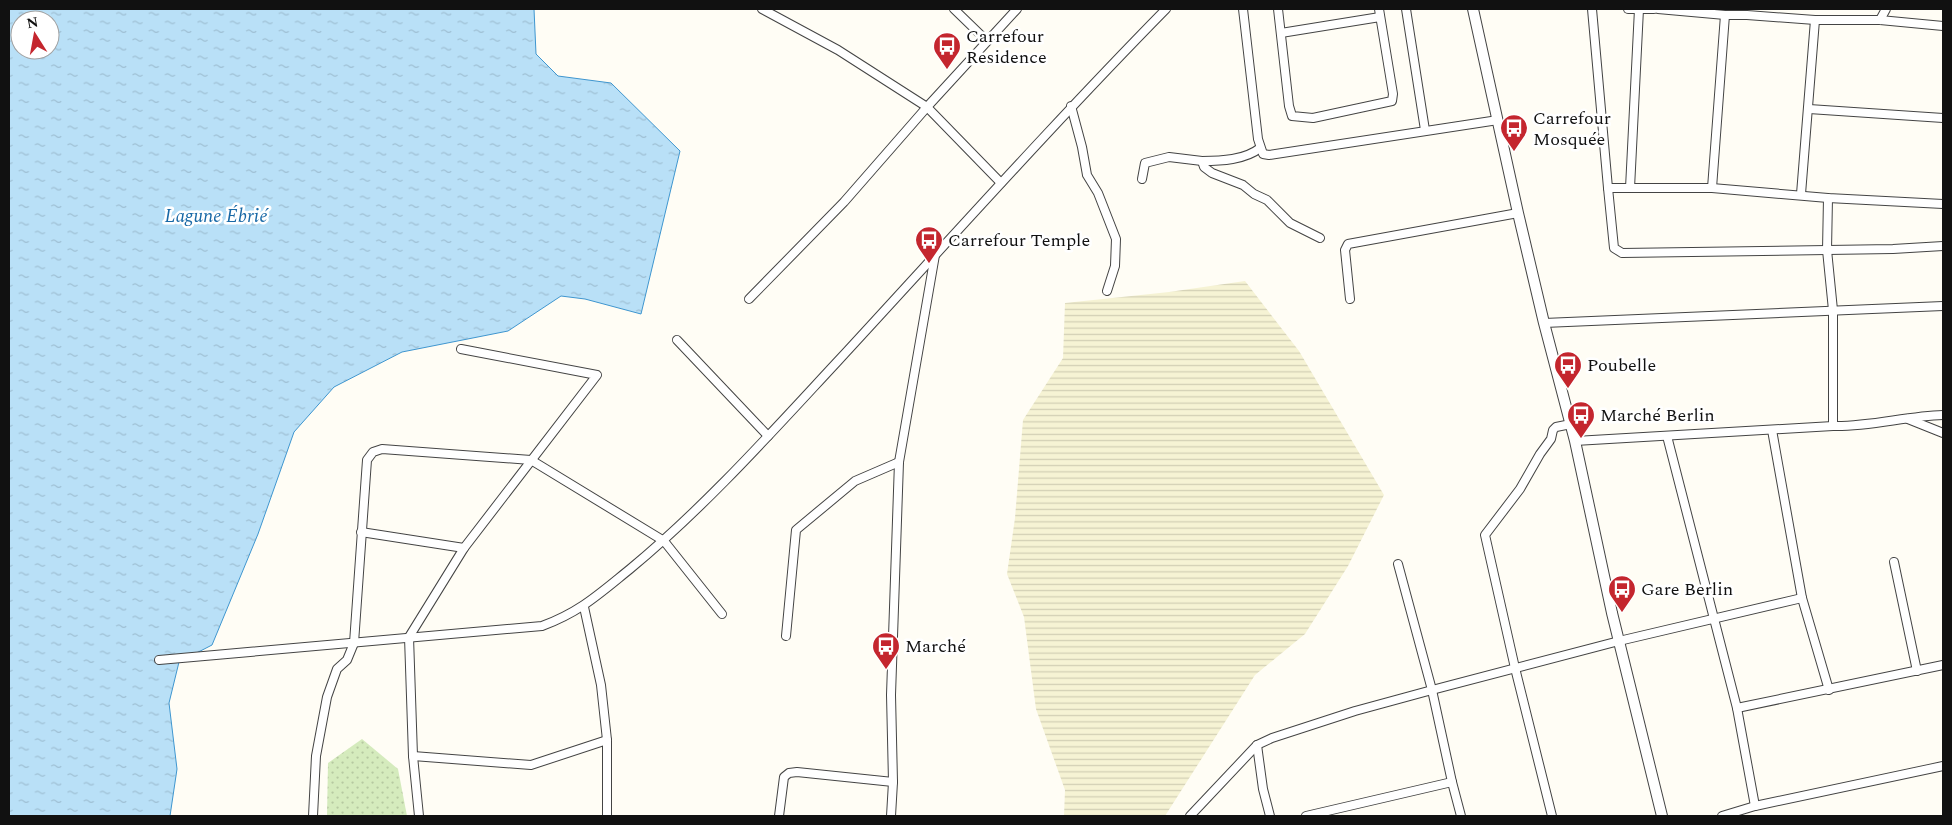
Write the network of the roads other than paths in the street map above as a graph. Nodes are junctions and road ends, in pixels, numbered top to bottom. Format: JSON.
{"nodes":[{"id":1,"x":762,"y":9,"type":"edge"},
{"id":2,"x":954,"y":9,"type":"edge"},
{"id":3,"x":1017,"y":9,"type":"edge"},
{"id":4,"x":1166,"y":9,"type":"edge"},
{"id":5,"x":1244,"y":9,"type":"edge"},
{"id":6,"x":1278,"y":9,"type":"edge"},
{"id":7,"x":1379,"y":9,"type":"edge"},
{"id":8,"x":1406,"y":9,"type":"edge"},
{"id":9,"x":1473,"y":9,"type":"edge"},
{"id":10,"x":1592,"y":9,"type":"edge"},
{"id":11,"x":1628,"y":9,"type":"edge"},
{"id":12,"x":1639,"y":9,"type":"edge"},
{"id":13,"x":1654,"y":9,"type":"edge"},
{"id":14,"x":1658,"y":9,"type":"edge"},
{"id":15,"x":1886,"y":9,"type":"edge"},
{"id":16,"x":1748,"y":12,"type":"edge"},
{"id":17,"x":1725,"y":15,"type":"junction"},
{"id":18,"x":1380,"y":17,"type":"junction"},
{"id":19,"x":1815,"y":20,"type":"junction"},
{"id":20,"x":1880,"y":20,"type":"junction"},
{"id":21,"x":1943,"y":26,"type":"edge"},
{"id":22,"x":1281,"y":33,"type":"junction"},
{"id":23,"x":987,"y":41,"type":"junction"},
{"id":24,"x":1071,"y":106,"type":"junction"},
{"id":25,"x":927,"y":107,"type":"junction"},
{"id":26,"x":1809,"y":109,"type":"junction"},
{"id":27,"x":1943,"y":118,"type":"edge"},
{"id":28,"x":1498,"y":120,"type":"junction"},
{"id":29,"x":1425,"y":130,"type":"junction"},
{"id":30,"x":1260,"y":148,"type":"junction"},
{"id":31,"x":1202,"y":161,"type":"junction"},
{"id":32,"x":1142,"y":179,"type":"dead end"},
{"id":33,"x":1001,"y":183,"type":"junction"},
{"id":34,"x":1608,"y":188,"type":"junction"},
{"id":35,"x":1630,"y":188,"type":"junction"},
{"id":36,"x":1712,"y":188,"type":"junction"},
{"id":37,"x":1802,"y":194,"type":"junction"},
{"id":38,"x":1828,"y":198,"type":"junction"},
{"id":39,"x":1943,"y":204,"type":"edge"},
{"id":40,"x":1518,"y":213,"type":"junction"},
{"id":41,"x":1320,"y":238,"type":"dead end"},
{"id":42,"x":1943,"y":246,"type":"edge"},
{"id":43,"x":1827,"y":250,"type":"junction"},
{"id":44,"x":935,"y":255,"type":"junction"},
{"id":45,"x":1107,"y":291,"type":"dead end"},
{"id":46,"x":749,"y":299,"type":"dead end"},
{"id":47,"x":1350,"y":299,"type":"dead end"},
{"id":48,"x":1943,"y":306,"type":"edge"},
{"id":49,"x":1833,"y":310,"type":"junction"},
{"id":50,"x":1544,"y":323,"type":"junction"},
{"id":51,"x":677,"y":340,"type":"dead end"},
{"id":52,"x":461,"y":349,"type":"dead end"},
{"id":53,"x":1943,"y":415,"type":"edge"},
{"id":54,"x":1904,"y":418,"type":"junction"},
{"id":55,"x":1571,"y":424,"type":"junction"},
{"id":56,"x":1833,"y":426,"type":"junction"},
{"id":57,"x":1772,"y":430,"type":"junction"},
{"id":58,"x":1943,"y":433,"type":"edge"},
{"id":59,"x":768,"y":436,"type":"junction"},
{"id":60,"x":1667,"y":436,"type":"junction"},
{"id":61,"x":1575,"y":441,"type":"junction"},
{"id":62,"x":531,"y":460,"type":"junction"},
{"id":63,"x":899,"y":462,"type":"junction"},
{"id":64,"x":361,"y":532,"type":"junction"},
{"id":65,"x":664,"y":541,"type":"junction"},
{"id":66,"x":464,"y":548,"type":"junction"},
{"id":67,"x":1894,"y":562,"type":"dead end"},
{"id":68,"x":1398,"y":564,"type":"dead end"},
{"id":69,"x":1802,"y":598,"type":"junction"},
{"id":70,"x":584,"y":606,"type":"junction"},
{"id":71,"x":722,"y":614,"type":"dead end"},
{"id":72,"x":1715,"y":619,"type":"junction"},
{"id":73,"x":786,"y":636,"type":"dead end"},
{"id":74,"x":409,"y":638,"type":"junction"},
{"id":75,"x":1619,"y":642,"type":"junction"},
{"id":76,"x":354,"y":643,"type":"junction"},
{"id":77,"x":160,"y":660,"type":"dead end"},
{"id":78,"x":1943,"y":665,"type":"edge"},
{"id":79,"x":1515,"y":668,"type":"junction"},
{"id":80,"x":1918,"y":671,"type":"junction"},
{"id":81,"x":1432,"y":690,"type":"junction"},
{"id":82,"x":1829,"y":690,"type":"junction"},
{"id":83,"x":1737,"y":708,"type":"junction"},
{"id":84,"x":607,"y":740,"type":"junction"},
{"id":85,"x":1257,"y":745,"type":"junction"},
{"id":86,"x":412,"y":756,"type":"junction"},
{"id":87,"x":1943,"y":766,"type":"edge"},
{"id":88,"x":893,"y":782,"type":"junction"},
{"id":89,"x":1452,"y":782,"type":"junction"},
{"id":90,"x":1755,"y":806,"type":"junction"},
{"id":91,"x":313,"y":816,"type":"edge"},
{"id":92,"x":420,"y":816,"type":"edge"},
{"id":93,"x":607,"y":816,"type":"edge"},
{"id":94,"x":779,"y":816,"type":"edge"},
{"id":95,"x":891,"y":816,"type":"edge"},
{"id":96,"x":1190,"y":816,"type":"edge"},
{"id":97,"x":1270,"y":816,"type":"edge"},
{"id":98,"x":1306,"y":816,"type":"edge"},
{"id":99,"x":1461,"y":816,"type":"edge"},
{"id":100,"x":1552,"y":816,"type":"edge"},
{"id":101,"x":1662,"y":816,"type":"edge"},
{"id":102,"x":1722,"y":816,"type":"edge"}],
"edges":[{"from":1,"to":25,"type":"street"},
{"from":2,"to":23,"type":"street"},
{"from":3,"to":23,"type":"street"},
{"from":4,"to":24,"type":"street"},
{"from":5,"to":30,"type":"street"},
{"from":6,"to":22,"type":"street"},
{"from":7,"to":18,"type":"street"},
{"from":8,"to":29,"type":"street"},
{"from":9,"to":28,"type":"street"},
{"from":10,"to":34,"type":"street"},
{"from":11,"to":12,"type":"street"},
{"from":12,"to":13,"type":"street"},
{"from":12,"to":35,"type":"street"},
{"from":14,"to":17,"type":"street"},
{"from":15,"to":20,"type":"street"},
{"from":16,"to":17,"type":"street"},
{"from":16,"to":19,"type":"street"},
{"from":17,"to":36,"type":"street"},
{"from":18,"to":22,"type":"street"},
{"from":18,"to":22,"type":"street"},
{"from":19,"to":20,"type":"street"},
{"from":19,"to":26,"type":"street"},
{"from":20,"to":21,"type":"street"},
{"from":23,"to":25,"type":"street"},
{"from":24,"to":33,"type":"street"},
{"from":24,"to":45,"type":"street"},
{"from":25,"to":33,"type":"street"},
{"from":25,"to":46,"type":"street"},
{"from":26,"to":27,"type":"street"},
{"from":26,"to":37,"type":"street"},
{"from":28,"to":29,"type":"street"},
{"from":28,"to":40,"type":"street"},
{"from":29,"to":30,"type":"street"},
{"from":30,"to":31,"type":"street"},
{"from":31,"to":32,"type":"street"},
{"from":31,"to":41,"type":"street"},
{"from":33,"to":44,"type":"street"},
{"from":34,"to":35,"type":"street"},
{"from":34,"to":43,"type":"street"},
{"from":35,"to":36,"type":"street"},
{"from":36,"to":37,"type":"street"},
{"from":37,"to":38,"type":"street"},
{"from":38,"to":39,"type":"street"},
{"from":38,"to":43,"type":"street"},
{"from":40,"to":47,"type":"street"},
{"from":40,"to":50,"type":"street"},
{"from":42,"to":43,"type":"street"},
{"from":43,"to":49,"type":"street"},
{"from":44,"to":59,"type":"street"},
{"from":44,"to":63,"type":"street"},
{"from":48,"to":49,"type":"street"},
{"from":49,"to":50,"type":"street"},
{"from":49,"to":56,"type":"street"},
{"from":50,"to":55,"type":"street"},
{"from":51,"to":59,"type":"street"},
{"from":52,"to":62,"type":"street"},
{"from":53,"to":54,"type":"street"},
{"from":54,"to":56,"type":"street"},
{"from":54,"to":58,"type":"street"},
{"from":55,"to":61,"type":"street"},
{"from":55,"to":79,"type":"street"},
{"from":56,"to":57,"type":"street"},
{"from":57,"to":60,"type":"street"},
{"from":57,"to":69,"type":"street"},
{"from":59,"to":65,"type":"street"},
{"from":60,"to":61,"type":"street"},
{"from":60,"to":72,"type":"street"},
{"from":61,"to":75,"type":"street"},
{"from":62,"to":64,"type":"street"},
{"from":62,"to":65,"type":"street"},
{"from":62,"to":66,"type":"street"},
{"from":63,"to":73,"type":"street"},
{"from":63,"to":88,"type":"street"},
{"from":64,"to":66,"type":"street"},
{"from":64,"to":76,"type":"street"},
{"from":65,"to":70,"type":"street"},
{"from":65,"to":71,"type":"street"},
{"from":66,"to":74,"type":"street"},
{"from":67,"to":80,"type":"street"},
{"from":68,"to":81,"type":"street"},
{"from":69,"to":72,"type":"street"},
{"from":69,"to":82,"type":"street"},
{"from":70,"to":74,"type":"street"},
{"from":70,"to":84,"type":"street"},
{"from":72,"to":75,"type":"street"},
{"from":72,"to":83,"type":"street"},
{"from":74,"to":76,"type":"street"},
{"from":74,"to":86,"type":"street"},
{"from":75,"to":79,"type":"street"},
{"from":75,"to":101,"type":"street"},
{"from":76,"to":77,"type":"street"},
{"from":76,"to":91,"type":"street"},
{"from":78,"to":80,"type":"street"},
{"from":79,"to":81,"type":"street"},
{"from":79,"to":100,"type":"street"},
{"from":80,"to":82,"type":"street"},
{"from":81,"to":85,"type":"street"},
{"from":81,"to":89,"type":"street"},
{"from":82,"to":83,"type":"street"},
{"from":83,"to":90,"type":"street"},
{"from":84,"to":86,"type":"street"},
{"from":84,"to":93,"type":"street"},
{"from":85,"to":96,"type":"street"},
{"from":85,"to":97,"type":"street"},
{"from":86,"to":92,"type":"street"},
{"from":87,"to":90,"type":"street"},
{"from":88,"to":94,"type":"street"},
{"from":88,"to":95,"type":"street"},
{"from":89,"to":98,"type":"street"},
{"from":89,"to":99,"type":"street"},
{"from":90,"to":102,"type":"street"}]}
